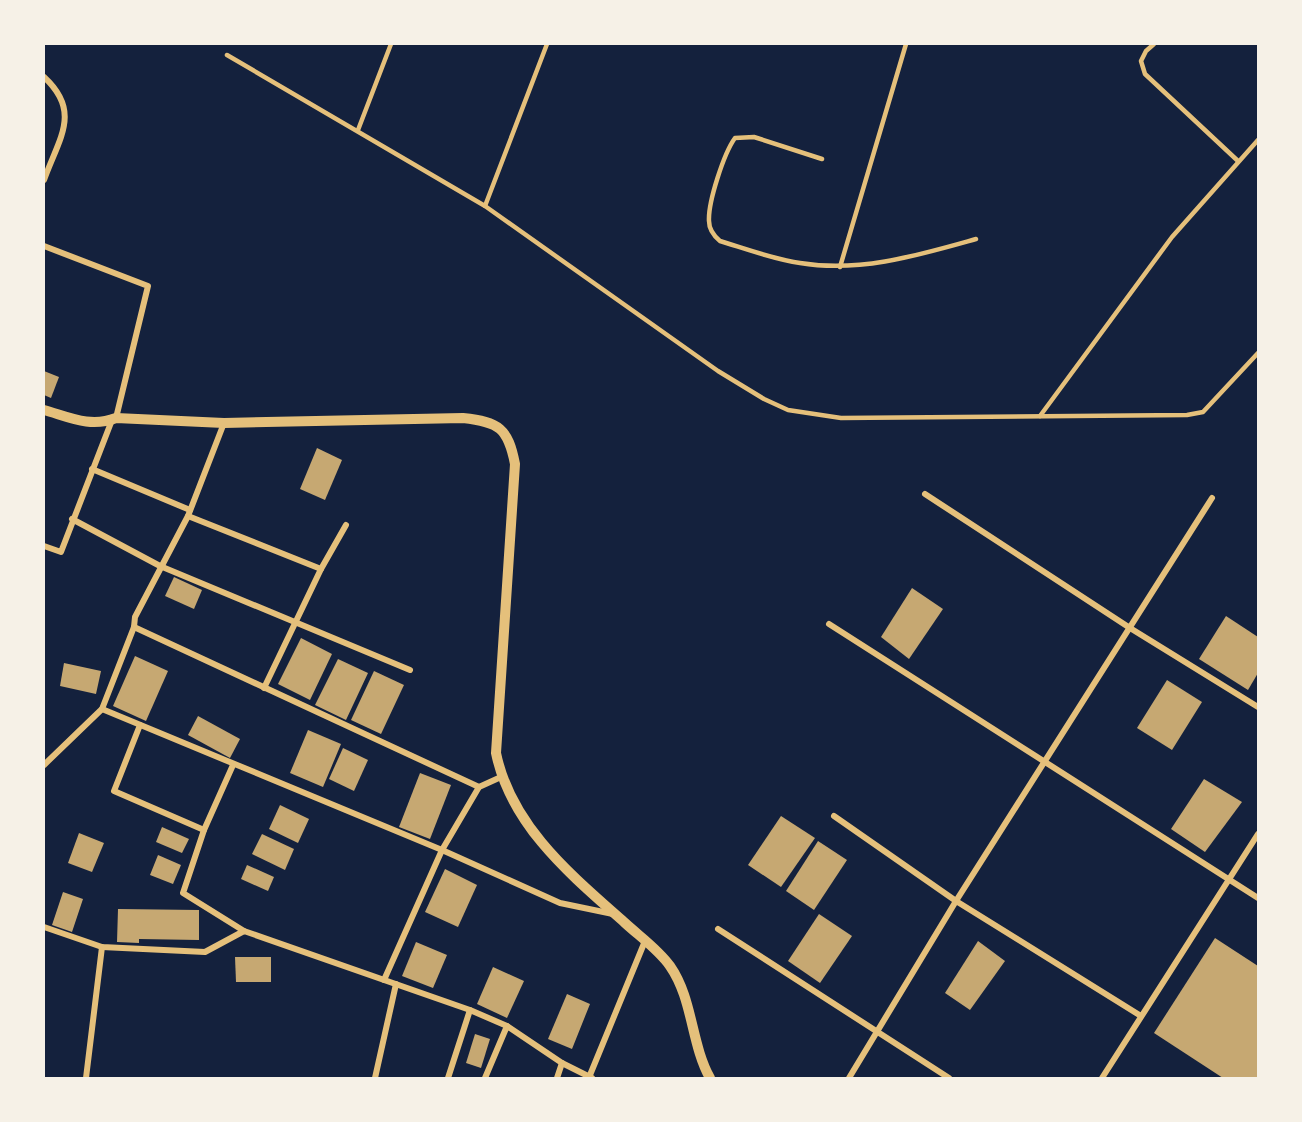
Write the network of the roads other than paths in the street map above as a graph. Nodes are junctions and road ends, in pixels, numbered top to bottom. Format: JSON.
{"nodes":[{"id":1,"x":392,"y":44,"type":"edge"},
{"id":2,"x":548,"y":44,"type":"edge"},
{"id":3,"x":906,"y":44,"type":"edge"},
{"id":4,"x":1154,"y":44,"type":"edge"},
{"id":5,"x":227,"y":55,"type":"dead end"},
{"id":6,"x":44,"y":77,"type":"edge"},
{"id":7,"x":358,"y":130,"type":"junction"},
{"id":8,"x":1258,"y":140,"type":"edge"},
{"id":9,"x":822,"y":159,"type":"dead end"},
{"id":10,"x":1238,"y":161,"type":"junction"},
{"id":11,"x":44,"y":180,"type":"edge"},
{"id":12,"x":485,"y":206,"type":"junction"},
{"id":13,"x":976,"y":239,"type":"dead end"},
{"id":14,"x":44,"y":246,"type":"edge"},
{"id":15,"x":840,"y":267,"type":"junction"},
{"id":16,"x":1258,"y":353,"type":"edge"},
{"id":17,"x":44,"y":410,"type":"edge"},
{"id":18,"x":1040,"y":416,"type":"junction"},
{"id":19,"x":114,"y":419,"type":"junction"},
{"id":20,"x":224,"y":423,"type":"junction"},
{"id":21,"x":92,"y":469,"type":"junction"},
{"id":22,"x":925,"y":494,"type":"dead end"},
{"id":23,"x":1212,"y":498,"type":"dead end"},
{"id":24,"x":189,"y":513,"type":"junction"},
{"id":25,"x":72,"y":519,"type":"junction"},
{"id":26,"x":346,"y":525,"type":"dead end"},
{"id":27,"x":44,"y":546,"type":"edge"},
{"id":28,"x":159,"y":566,"type":"junction"},
{"id":29,"x":321,"y":569,"type":"junction"},
{"id":30,"x":296,"y":621,"type":"junction"},
{"id":31,"x":829,"y":624,"type":"dead end"},
{"id":32,"x":134,"y":627,"type":"junction"},
{"id":33,"x":1130,"y":628,"type":"junction"},
{"id":34,"x":410,"y":670,"type":"dead end"},
{"id":35,"x":264,"y":688,"type":"junction"},
{"id":36,"x":1258,"y":706,"type":"edge"},
{"id":37,"x":102,"y":709,"type":"junction"},
{"id":38,"x":140,"y":725,"type":"junction"},
{"id":39,"x":1045,"y":762,"type":"junction"},
{"id":40,"x":44,"y":765,"type":"edge"},
{"id":41,"x":232,"y":765,"type":"junction"},
{"id":42,"x":501,"y":777,"type":"junction"},
{"id":43,"x":479,"y":787,"type":"junction"},
{"id":44,"x":834,"y":816,"type":"dead end"},
{"id":45,"x":204,"y":830,"type":"junction"},
{"id":46,"x":1258,"y":834,"type":"edge"},
{"id":47,"x":442,"y":850,"type":"junction"},
{"id":48,"x":1228,"y":879,"type":"junction"},
{"id":49,"x":1258,"y":898,"type":"edge"},
{"id":50,"x":957,"y":902,"type":"junction"},
{"id":51,"x":616,"y":915,"type":"junction"},
{"id":52,"x":44,"y":927,"type":"edge"},
{"id":53,"x":718,"y":929,"type":"dead end"},
{"id":54,"x":244,"y":931,"type":"junction"},
{"id":55,"x":645,"y":941,"type":"junction"},
{"id":56,"x":102,"y":947,"type":"junction"},
{"id":57,"x":384,"y":980,"type":"junction"},
{"id":58,"x":396,"y":984,"type":"junction"},
{"id":59,"x":470,"y":1011,"type":"junction"},
{"id":60,"x":1141,"y":1016,"type":"junction"},
{"id":61,"x":507,"y":1026,"type":"junction"},
{"id":62,"x":876,"y":1031,"type":"junction"},
{"id":63,"x":562,"y":1063,"type":"junction"},
{"id":64,"x":591,"y":1077,"type":"edge"},
{"id":65,"x":86,"y":1078,"type":"edge"},
{"id":66,"x":375,"y":1078,"type":"edge"},
{"id":67,"x":448,"y":1078,"type":"edge"},
{"id":68,"x":485,"y":1078,"type":"edge"},
{"id":69,"x":557,"y":1078,"type":"edge"},
{"id":70,"x":710,"y":1078,"type":"edge"},
{"id":71,"x":849,"y":1078,"type":"edge"},
{"id":72,"x":949,"y":1078,"type":"edge"},
{"id":73,"x":1102,"y":1078,"type":"edge"}],
"edges":[{"from":1,"to":7,"type":"lane"},
{"from":2,"to":12,"type":"lane"},
{"from":3,"to":15,"type":"lane"},
{"from":4,"to":10,"type":"lane"},
{"from":5,"to":7,"type":"lane"},
{"from":6,"to":11,"type":"street"},
{"from":7,"to":12,"type":"lane"},
{"from":8,"to":10,"type":"lane"},
{"from":9,"to":15,"type":"lane"},
{"from":10,"to":18,"type":"lane"},
{"from":12,"to":18,"type":"lane"},
{"from":13,"to":15,"type":"lane"},
{"from":14,"to":19,"type":"street"},
{"from":16,"to":18,"type":"lane"},
{"from":17,"to":19,"type":"street"},
{"from":19,"to":20,"type":"street"},
{"from":19,"to":21,"type":"street"},
{"from":20,"to":24,"type":"street"},
{"from":20,"to":42,"type":"street"},
{"from":21,"to":24,"type":"street"},
{"from":21,"to":25,"type":"street"},
{"from":22,"to":33,"type":"street"},
{"from":23,"to":33,"type":"street"},
{"from":24,"to":28,"type":"street"},
{"from":24,"to":29,"type":"street"},
{"from":25,"to":27,"type":"street"},
{"from":25,"to":28,"type":"street"},
{"from":26,"to":29,"type":"street"},
{"from":28,"to":30,"type":"street"},
{"from":28,"to":32,"type":"street"},
{"from":29,"to":30,"type":"street"},
{"from":30,"to":34,"type":"street"},
{"from":30,"to":35,"type":"street"},
{"from":31,"to":39,"type":"street"},
{"from":32,"to":35,"type":"street"},
{"from":32,"to":37,"type":"street"},
{"from":33,"to":36,"type":"street"},
{"from":33,"to":39,"type":"street"},
{"from":35,"to":43,"type":"street"},
{"from":37,"to":38,"type":"street"},
{"from":37,"to":40,"type":"street"},
{"from":38,"to":41,"type":"street"},
{"from":38,"to":45,"type":"street"},
{"from":39,"to":48,"type":"street"},
{"from":39,"to":50,"type":"street"},
{"from":41,"to":45,"type":"street"},
{"from":41,"to":47,"type":"street"},
{"from":42,"to":43,"type":"street"},
{"from":42,"to":51,"type":"street"},
{"from":43,"to":47,"type":"street"},
{"from":44,"to":50,"type":"street"},
{"from":45,"to":54,"type":"street"},
{"from":46,"to":48,"type":"street"},
{"from":47,"to":51,"type":"street"},
{"from":47,"to":57,"type":"street"},
{"from":48,"to":49,"type":"street"},
{"from":48,"to":60,"type":"street"},
{"from":50,"to":60,"type":"street"},
{"from":50,"to":62,"type":"street"},
{"from":51,"to":55,"type":"street"},
{"from":52,"to":56,"type":"street"},
{"from":53,"to":62,"type":"street"},
{"from":54,"to":56,"type":"street"},
{"from":54,"to":57,"type":"street"},
{"from":55,"to":64,"type":"street"},
{"from":55,"to":70,"type":"street"},
{"from":56,"to":65,"type":"street"},
{"from":57,"to":58,"type":"street"},
{"from":58,"to":59,"type":"street"},
{"from":58,"to":66,"type":"street"},
{"from":59,"to":61,"type":"street"},
{"from":59,"to":67,"type":"street"},
{"from":60,"to":73,"type":"street"},
{"from":61,"to":63,"type":"street"},
{"from":61,"to":68,"type":"street"},
{"from":62,"to":71,"type":"street"},
{"from":62,"to":72,"type":"street"},
{"from":63,"to":64,"type":"street"},
{"from":63,"to":69,"type":"street"}]}
